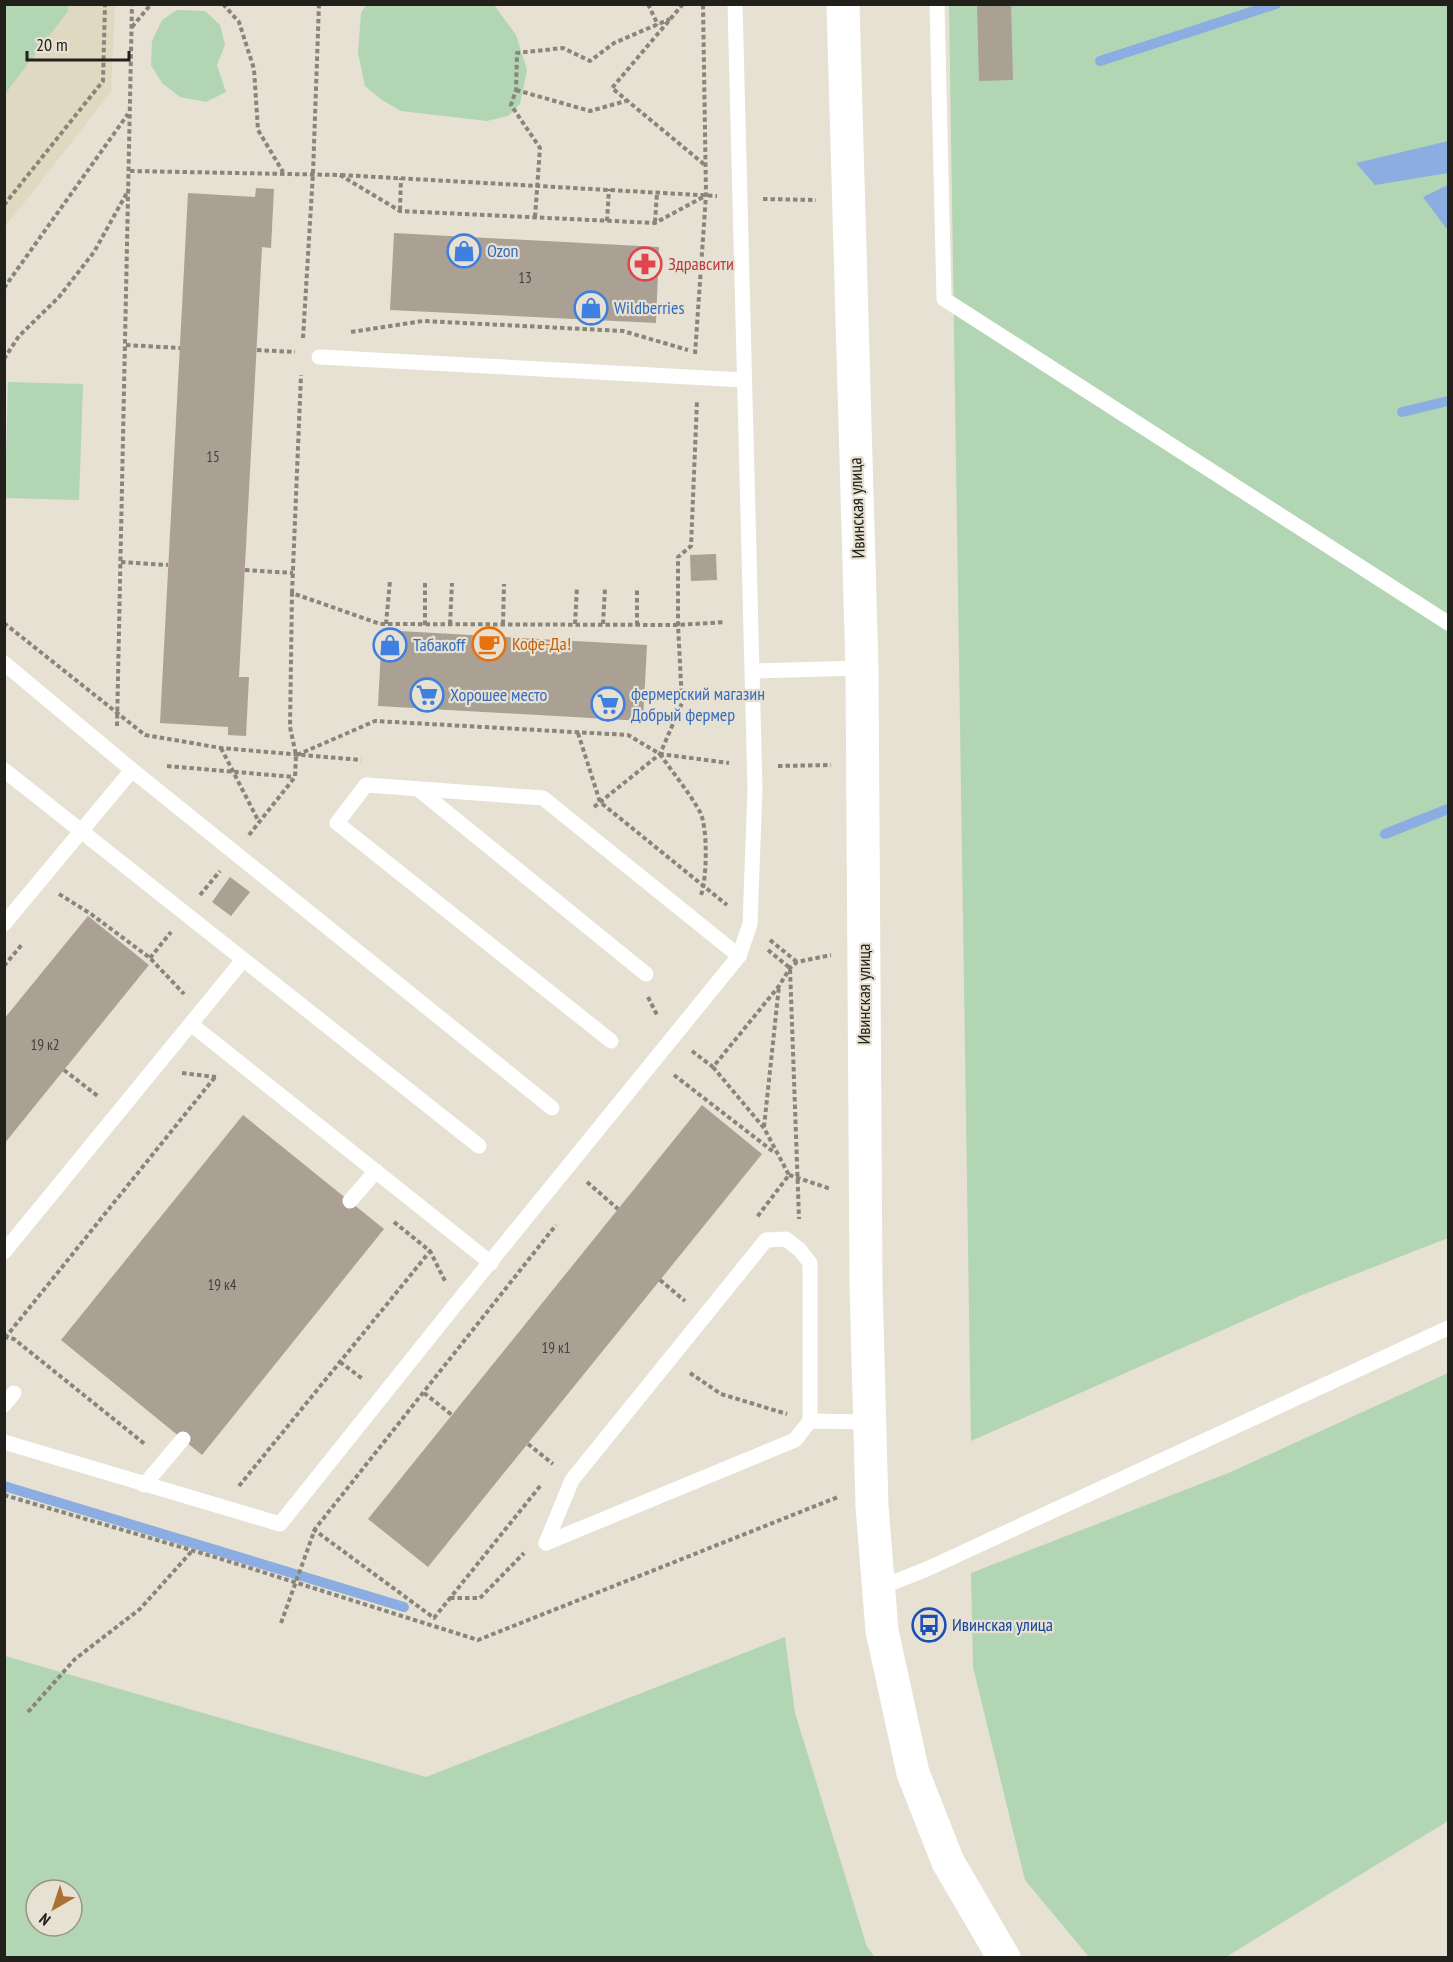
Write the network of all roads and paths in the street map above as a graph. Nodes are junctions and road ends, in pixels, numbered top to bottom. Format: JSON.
{"nodes":[{"id":1,"x":105,"y":4,"type":"edge"},
{"id":2,"x":132,"y":4,"type":"edge"},
{"id":3,"x":151,"y":4,"type":"edge"},
{"id":4,"x":223,"y":4,"type":"edge"},
{"id":5,"x":319,"y":4,"type":"edge"},
{"id":6,"x":648,"y":4,"type":"edge"},
{"id":7,"x":683,"y":4,"type":"edge"},
{"id":8,"x":703,"y":4,"type":"edge"},
{"id":9,"x":735,"y":4,"type":"edge"},
{"id":10,"x":843,"y":4,"type":"edge"},
{"id":11,"x":937,"y":4,"type":"edge"},
{"id":12,"x":670,"y":19,"type":"junction"},
{"id":13,"x":658,"y":25,"type":"junction"},
{"id":14,"x":131,"y":28,"type":"junction"},
{"id":15,"x":660,"y":31,"type":"junction"},
{"id":16,"x":516,"y":90,"type":"junction"},
{"id":17,"x":627,"y":101,"type":"junction"},
{"id":18,"x":129,"y":113,"type":"junction"},
{"id":19,"x":706,"y":165,"type":"junction"},
{"id":20,"x":130,"y":171,"type":"junction"},
{"id":21,"x":283,"y":173,"type":"junction"},
{"id":22,"x":313,"y":173,"type":"junction"},
{"id":23,"x":340,"y":175,"type":"junction"},
{"id":24,"x":401,"y":178,"type":"junction"},
{"id":25,"x":537,"y":185,"type":"junction"},
{"id":26,"x":129,"y":189,"type":"junction"},
{"id":27,"x":609,"y":189,"type":"junction"},
{"id":28,"x":657,"y":193,"type":"junction"},
{"id":29,"x":706,"y":195,"type":"junction"},
{"id":30,"x":4,"y":205,"type":"edge"},
{"id":31,"x":400,"y":211,"type":"junction"},
{"id":32,"x":535,"y":217,"type":"junction"},
{"id":33,"x":607,"y":220,"type":"junction"},
{"id":34,"x":655,"y":223,"type":"junction"},
{"id":35,"x":4,"y":288,"type":"edge"},
{"id":36,"x":347,"y":332,"type":"dead end"},
{"id":37,"x":314,"y":337,"type":"dead end"},
{"id":38,"x":303,"y":339,"type":"junction"},
{"id":39,"x":126,"y":345,"type":"junction"},
{"id":40,"x":303,"y":345,"type":"dead end"},
{"id":41,"x":180,"y":348,"type":"dead end"},
{"id":42,"x":257,"y":350,"type":"dead end"},
{"id":43,"x":302,"y":352,"type":"dead end"},
{"id":44,"x":694,"y":352,"type":"junction"},
{"id":45,"x":319,"y":357,"type":"dead end"},
{"id":46,"x":4,"y":359,"type":"edge"},
{"id":47,"x":302,"y":364,"type":"dead end"},
{"id":48,"x":698,"y":377,"type":"junction"},
{"id":49,"x":744,"y":380,"type":"junction"},
{"id":50,"x":121,"y":562,"type":"junction"},
{"id":51,"x":168,"y":565,"type":"dead end"},
{"id":52,"x":245,"y":570,"type":"dead end"},
{"id":53,"x":293,"y":573,"type":"junction"},
{"id":54,"x":390,"y":581,"type":"dead end"},
{"id":55,"x":425,"y":582,"type":"dead end"},
{"id":56,"x":452,"y":583,"type":"dead end"},
{"id":57,"x":504,"y":584,"type":"dead end"},
{"id":58,"x":577,"y":586,"type":"dead end"},
{"id":59,"x":605,"y":588,"type":"dead end"},
{"id":60,"x":638,"y":588,"type":"dead end"},
{"id":61,"x":292,"y":593,"type":"junction"},
{"id":62,"x":750,"y":621,"type":"junction"},
{"id":63,"x":4,"y":623,"type":"edge"},
{"id":64,"x":1449,"y":623,"type":"edge"},
{"id":65,"x":386,"y":624,"type":"junction"},
{"id":66,"x":450,"y":624,"type":"junction"},
{"id":67,"x":502,"y":624,"type":"junction"},
{"id":68,"x":575,"y":624,"type":"junction"},
{"id":69,"x":603,"y":624,"type":"junction"},
{"id":70,"x":425,"y":625,"type":"junction"},
{"id":71,"x":637,"y":625,"type":"junction"},
{"id":72,"x":678,"y":625,"type":"junction"},
{"id":73,"x":4,"y":663,"type":"edge"},
{"id":74,"x":862,"y":668,"type":"junction"},
{"id":75,"x":753,"y":671,"type":"junction"},
{"id":76,"x":118,"y":713,"type":"junction"},
{"id":77,"x":109,"y":727,"type":"dead end"},
{"id":78,"x":578,"y":732,"type":"junction"},
{"id":79,"x":221,"y":748,"type":"junction"},
{"id":80,"x":660,"y":754,"type":"junction"},
{"id":81,"x":296,"y":755,"type":"junction"},
{"id":82,"x":157,"y":765,"type":"dead end"},
{"id":83,"x":4,"y":770,"type":"edge"},
{"id":84,"x":132,"y":770,"type":"junction"},
{"id":85,"x":233,"y":771,"type":"junction"},
{"id":86,"x":295,"y":777,"type":"dead end"},
{"id":87,"x":418,"y":789,"type":"junction"},
{"id":88,"x":600,"y":802,"type":"junction"},
{"id":89,"x":592,"y":808,"type":"dead end"},
{"id":90,"x":259,"y":822,"type":"dead end"},
{"id":91,"x":81,"y":831,"type":"junction"},
{"id":92,"x":40,"y":880,"type":"junction"},
{"id":93,"x":704,"y":887,"type":"junction"},
{"id":94,"x":701,"y":895,"type":"dead end"},
{"id":95,"x":4,"y":924,"type":"edge"},
{"id":96,"x":750,"y":924,"type":"junction"},
{"id":97,"x":841,"y":953,"type":"dead end"},
{"id":98,"x":740,"y":956,"type":"junction"},
{"id":99,"x":243,"y":960,"type":"junction"},
{"id":100,"x":797,"y":962,"type":"junction"},
{"id":101,"x":790,"y":968,"type":"junction"},
{"id":102,"x":646,"y":974,"type":"dead end"},
{"id":103,"x":779,"y":986,"type":"junction"},
{"id":104,"x":203,"y":1009,"type":"junction"},
{"id":105,"x":192,"y":1025,"type":"junction"},
{"id":106,"x":611,"y":1041,"type":"dead end"},
{"id":107,"x":686,"y":1059,"type":"dead end"},
{"id":108,"x":159,"y":1065,"type":"junction"},
{"id":109,"x":680,"y":1067,"type":"dead end"},
{"id":110,"x":713,"y":1067,"type":"junction"},
{"id":111,"x":64,"y":1070,"type":"dead end"},
{"id":112,"x":674,"y":1074,"type":"junction"},
{"id":113,"x":216,"y":1077,"type":"junction"},
{"id":114,"x":666,"y":1083,"type":"dead end"},
{"id":115,"x":225,"y":1084,"type":"dead end"},
{"id":116,"x":101,"y":1099,"type":"dead end"},
{"id":117,"x":552,"y":1108,"type":"dead end"},
{"id":118,"x":764,"y":1128,"type":"junction"},
{"id":119,"x":479,"y":1146,"type":"dead end"},
{"id":120,"x":778,"y":1155,"type":"junction"},
{"id":121,"x":375,"y":1171,"type":"junction"},
{"id":122,"x":595,"y":1175,"type":"dead end"},
{"id":123,"x":789,"y":1175,"type":"junction"},
{"id":124,"x":799,"y":1179,"type":"junction"},
{"id":125,"x":837,"y":1191,"type":"dead end"},
{"id":126,"x":354,"y":1197,"type":"joint"},
{"id":127,"x":618,"y":1209,"type":"dead end"},
{"id":128,"x":559,"y":1221,"type":"dead end"},
{"id":129,"x":753,"y":1222,"type":"dead end"},
{"id":130,"x":449,"y":1229,"type":"junction"},
{"id":131,"x":800,"y":1250,"type":"junction"},
{"id":132,"x":430,"y":1251,"type":"junction"},
{"id":133,"x":4,"y":1252,"type":"edge"},
{"id":134,"x":491,"y":1263,"type":"junction"},
{"id":135,"x":660,"y":1280,"type":"dead end"},
{"id":136,"x":689,"y":1303,"type":"dead end"},
{"id":137,"x":456,"y":1304,"type":"junction"},
{"id":138,"x":478,"y":1323,"type":"junction"},
{"id":139,"x":1449,"y":1328,"type":"edge"},
{"id":140,"x":4,"y":1338,"type":"edge"},
{"id":141,"x":670,"y":1359,"type":"junction"},
{"id":142,"x":423,"y":1393,"type":"junction"},
{"id":143,"x":452,"y":1415,"type":"dead end"},
{"id":144,"x":810,"y":1421,"type":"junction"},
{"id":145,"x":871,"y":1422,"type":"junction"},
{"id":146,"x":183,"y":1439,"type":"dead end"},
{"id":147,"x":4,"y":1442,"type":"edge"},
{"id":148,"x":528,"y":1444,"type":"dead end"},
{"id":149,"x":556,"y":1467,"type":"dead end"},
{"id":150,"x":542,"y":1484,"type":"dead end"},
{"id":151,"x":144,"y":1485,"type":"junction"},
{"id":152,"x":4,"y":1495,"type":"edge"},
{"id":153,"x":841,"y":1495,"type":"dead end"},
{"id":154,"x":222,"y":1508,"type":"junction"},
{"id":155,"x":280,"y":1524,"type":"junction"},
{"id":156,"x":315,"y":1529,"type":"junction"},
{"id":157,"x":546,"y":1543,"type":"junction"},
{"id":158,"x":192,"y":1551,"type":"junction"},
{"id":159,"x":297,"y":1582,"type":"junction"},
{"id":160,"x":879,"y":1588,"type":"junction"},
{"id":161,"x":450,"y":1598,"type":"junction"},
{"id":162,"x":281,"y":1623,"type":"dead end"},
{"id":163,"x":28,"y":1712,"type":"dead end"},
{"id":164,"x":1004,"y":1958,"type":"edge"}],
"edges":[{"from":1,"to":30,"type":"path"},
{"from":2,"to":14,"type":"path"},
{"from":3,"to":14,"type":"path"},
{"from":4,"to":21,"type":"path"},
{"from":5,"to":22,"type":"path"},
{"from":6,"to":13,"type":"path"},
{"from":7,"to":12,"type":"path"},
{"from":8,"to":19,"type":"path"},
{"from":9,"to":49,"type":"lane"},
{"from":10,"to":74,"type":"street","name":"Ивинская улица"},
{"from":11,"to":64,"type":"lane"},
{"from":12,"to":13,"type":"path"},
{"from":12,"to":15,"type":"path"},
{"from":13,"to":15,"type":"path"},
{"from":13,"to":16,"type":"path"},
{"from":14,"to":18,"type":"path"},
{"from":15,"to":17,"type":"path"},
{"from":16,"to":17,"type":"path"},
{"from":16,"to":25,"type":"path"},
{"from":17,"to":19,"type":"path"},
{"from":18,"to":20,"type":"path"},
{"from":18,"to":35,"type":"path"},
{"from":19,"to":29,"type":"path"},
{"from":20,"to":21,"type":"path"},
{"from":20,"to":26,"type":"path"},
{"from":21,"to":22,"type":"path"},
{"from":22,"to":23,"type":"path"},
{"from":22,"to":38,"type":"path"},
{"from":23,"to":24,"type":"path"},
{"from":23,"to":31,"type":"path"},
{"from":24,"to":25,"type":"path"},
{"from":24,"to":31,"type":"path"},
{"from":25,"to":27,"type":"path"},
{"from":25,"to":32,"type":"path"},
{"from":26,"to":39,"type":"path"},
{"from":26,"to":46,"type":"path"},
{"from":27,"to":28,"type":"path"},
{"from":27,"to":33,"type":"path"},
{"from":28,"to":29,"type":"path"},
{"from":28,"to":34,"type":"path"},
{"from":29,"to":34,"type":"path"},
{"from":29,"to":44,"type":"path"},
{"from":31,"to":32,"type":"path"},
{"from":32,"to":33,"type":"path"},
{"from":33,"to":34,"type":"path"},
{"from":36,"to":44,"type":"path"},
{"from":37,"to":38,"type":"path"},
{"from":38,"to":40,"type":"path"},
{"from":39,"to":41,"type":"path"},
{"from":39,"to":50,"type":"path"},
{"from":42,"to":43,"type":"path"},
{"from":44,"to":48,"type":"path"},
{"from":45,"to":48,"type":"lane"},
{"from":47,"to":53,"type":"path"},
{"from":48,"to":49,"type":"lane"},
{"from":48,"to":72,"type":"path"},
{"from":49,"to":62,"type":"lane"},
{"from":50,"to":51,"type":"path"},
{"from":50,"to":76,"type":"path"},
{"from":52,"to":53,"type":"path"},
{"from":53,"to":61,"type":"path"},
{"from":54,"to":65,"type":"path"},
{"from":55,"to":70,"type":"path"},
{"from":56,"to":66,"type":"path"},
{"from":57,"to":67,"type":"path"},
{"from":58,"to":68,"type":"path"},
{"from":59,"to":69,"type":"path"},
{"from":60,"to":71,"type":"path"},
{"from":61,"to":65,"type":"path"},
{"from":61,"to":81,"type":"path"},
{"from":62,"to":72,"type":"path"},
{"from":62,"to":75,"type":"lane"},
{"from":63,"to":76,"type":"path"},
{"from":65,"to":70,"type":"path"},
{"from":66,"to":67,"type":"path"},
{"from":66,"to":70,"type":"path"},
{"from":67,"to":68,"type":"path"},
{"from":68,"to":69,"type":"path"},
{"from":69,"to":71,"type":"path"},
{"from":71,"to":72,"type":"path"},
{"from":72,"to":80,"type":"path"},
{"from":73,"to":84,"type":"lane"},
{"from":74,"to":75,"type":"lane"},
{"from":74,"to":145,"type":"street","name":"Ивинская улица"},
{"from":75,"to":96,"type":"lane"},
{"from":76,"to":77,"type":"path"},
{"from":76,"to":79,"type":"path"},
{"from":78,"to":80,"type":"path"},
{"from":78,"to":81,"type":"path"},
{"from":78,"to":88,"type":"path"},
{"from":79,"to":81,"type":"path"},
{"from":79,"to":85,"type":"path"},
{"from":80,"to":88,"type":"path"},
{"from":80,"to":93,"type":"path"},
{"from":82,"to":85,"type":"path"},
{"from":83,"to":91,"type":"lane"},
{"from":84,"to":91,"type":"lane"},
{"from":84,"to":117,"type":"lane"},
{"from":85,"to":86,"type":"path"},
{"from":85,"to":90,"type":"path"},
{"from":87,"to":98,"type":"lane"},
{"from":87,"to":102,"type":"lane"},
{"from":87,"to":106,"type":"lane"},
{"from":88,"to":89,"type":"path"},
{"from":88,"to":93,"type":"path"},
{"from":91,"to":92,"type":"lane"},
{"from":91,"to":99,"type":"lane"},
{"from":92,"to":95,"type":"lane"},
{"from":92,"to":104,"type":"path"},
{"from":93,"to":94,"type":"path"},
{"from":93,"to":96,"type":"path"},
{"from":96,"to":98,"type":"lane"},
{"from":96,"to":100,"type":"path"},
{"from":97,"to":100,"type":"path"},
{"from":98,"to":134,"type":"lane"},
{"from":99,"to":104,"type":"lane"},
{"from":99,"to":119,"type":"lane"},
{"from":100,"to":101,"type":"path"},
{"from":101,"to":103,"type":"path"},
{"from":101,"to":124,"type":"path"},
{"from":103,"to":110,"type":"path"},
{"from":103,"to":118,"type":"path"},
{"from":104,"to":105,"type":"lane"},
{"from":105,"to":108,"type":"lane"},
{"from":105,"to":121,"type":"lane"},
{"from":107,"to":110,"type":"path"},
{"from":108,"to":113,"type":"path"},
{"from":108,"to":133,"type":"lane"},
{"from":109,"to":112,"type":"path"},
{"from":110,"to":118,"type":"path"},
{"from":111,"to":116,"type":"path"},
{"from":112,"to":114,"type":"path"},
{"from":112,"to":120,"type":"path"},
{"from":113,"to":115,"type":"path"},
{"from":113,"to":140,"type":"path"},
{"from":118,"to":120,"type":"path"},
{"from":120,"to":123,"type":"path"},
{"from":121,"to":126,"type":"lane"},
{"from":121,"to":130,"type":"lane"},
{"from":122,"to":127,"type":"path"},
{"from":123,"to":124,"type":"path"},
{"from":123,"to":129,"type":"path"},
{"from":124,"to":125,"type":"path"},
{"from":124,"to":131,"type":"path"},
{"from":126,"to":132,"type":"path"},
{"from":128,"to":138,"type":"path"},
{"from":130,"to":132,"type":"path"},
{"from":130,"to":134,"type":"lane"},
{"from":131,"to":141,"type":"lane"},
{"from":131,"to":144,"type":"lane"},
{"from":132,"to":137,"type":"path"},
{"from":132,"to":154,"type":"path"},
{"from":134,"to":137,"type":"lane"},
{"from":135,"to":136,"type":"path"},
{"from":137,"to":138,"type":"path"},
{"from":137,"to":155,"type":"lane"},
{"from":138,"to":142,"type":"path"},
{"from":139,"to":160,"type":"lane"},
{"from":141,"to":144,"type":"path"},
{"from":141,"to":157,"type":"lane"},
{"from":142,"to":143,"type":"path"},
{"from":142,"to":156,"type":"path"},
{"from":144,"to":145,"type":"lane"},
{"from":144,"to":157,"type":"lane"},
{"from":145,"to":160,"type":"street","name":"Ивинская улица"},
{"from":146,"to":151,"type":"lane"},
{"from":147,"to":151,"type":"lane"},
{"from":148,"to":149,"type":"path"},
{"from":150,"to":161,"type":"path"},
{"from":151,"to":154,"type":"lane"},
{"from":152,"to":158,"type":"path"},
{"from":153,"to":159,"type":"path"},
{"from":154,"to":155,"type":"lane"},
{"from":155,"to":156,"type":"path"},
{"from":156,"to":159,"type":"path"},
{"from":156,"to":161,"type":"path"},
{"from":157,"to":161,"type":"path"},
{"from":158,"to":159,"type":"path"},
{"from":158,"to":163,"type":"path"},
{"from":159,"to":162,"type":"path"},
{"from":160,"to":164,"type":"street","name":"Ивинская улица"}]}
